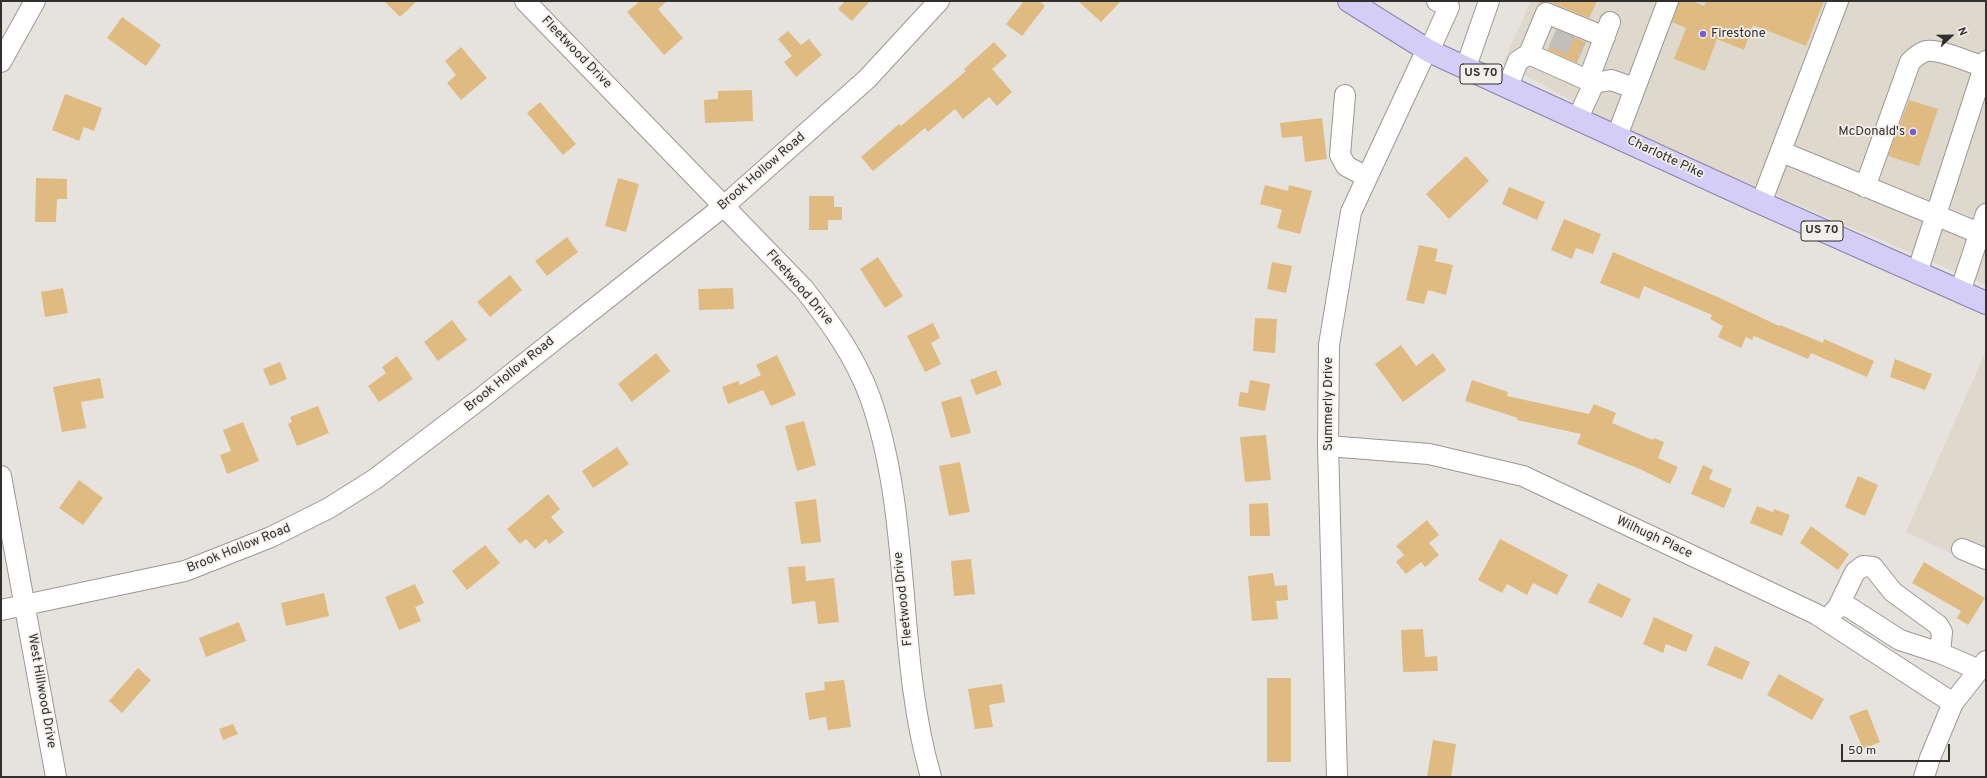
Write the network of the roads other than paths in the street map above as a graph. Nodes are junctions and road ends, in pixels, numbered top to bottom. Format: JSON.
{"nodes":[{"id":1,"x":35,"y":1,"type":"edge"},
{"id":2,"x":525,"y":1,"type":"edge"},
{"id":3,"x":939,"y":1,"type":"edge"},
{"id":4,"x":1349,"y":1,"type":"edge"},
{"id":5,"x":1437,"y":1,"type":"edge"},
{"id":6,"x":1489,"y":1,"type":"edge"},
{"id":7,"x":1668,"y":1,"type":"edge"},
{"id":8,"x":1838,"y":1,"type":"edge"},
{"id":9,"x":1428,"y":50,"type":"junction"},
{"id":10,"x":1529,"y":54,"type":"junction"},
{"id":11,"x":1,"y":62,"type":"edge"},
{"id":12,"x":1985,"y":64,"type":"edge"},
{"id":13,"x":1466,"y":67,"type":"junction"},
{"id":14,"x":1591,"y":82,"type":"junction"},
{"id":15,"x":1508,"y":86,"type":"junction"},
{"id":16,"x":1634,"y":88,"type":"junction"},
{"id":17,"x":1346,"y":95,"type":"dead end"},
{"id":18,"x":1578,"y":118,"type":"junction"},
{"id":19,"x":1617,"y":136,"type":"junction"},
{"id":20,"x":1782,"y":152,"type":"junction"},
{"id":21,"x":1367,"y":177,"type":"junction"},
{"id":22,"x":1865,"y":187,"type":"junction"},
{"id":23,"x":1762,"y":203,"type":"junction"},
{"id":24,"x":724,"y":206,"type":"junction"},
{"id":25,"x":1936,"y":216,"type":"junction"},
{"id":26,"x":1984,"y":226,"type":"edge"},
{"id":27,"x":1917,"y":273,"type":"junction"},
{"id":28,"x":1960,"y":292,"type":"junction"},
{"id":29,"x":1986,"y":303,"type":"edge"},
{"id":30,"x":1328,"y":446,"type":"junction"},
{"id":31,"x":1,"y":476,"type":"edge"},
{"id":32,"x":1962,"y":549,"type":"dead end"},
{"id":33,"x":1986,"y":559,"type":"edge"},
{"id":34,"x":25,"y":606,"type":"junction"},
{"id":35,"x":1,"y":610,"type":"edge"},
{"id":36,"x":1832,"y":614,"type":"junction"},
{"id":37,"x":1940,"y":653,"type":"junction"},
{"id":38,"x":1983,"y":666,"type":"edge"},
{"id":39,"x":1953,"y":703,"type":"junction"},
{"id":40,"x":56,"y":777,"type":"edge"},
{"id":41,"x":931,"y":777,"type":"edge"},
{"id":42,"x":1337,"y":777,"type":"edge"},
{"id":43,"x":1924,"y":777,"type":"edge"}],
"edges":[{"from":1,"to":11,"type":"street"},
{"from":2,"to":24,"type":"street","name":"Fleetwood Drive"},
{"from":3,"to":24,"type":"street","name":"Brook Hollow Road"},
{"from":4,"to":9,"type":"main road","name":"Charlotte Pike","number":"US 70"},
{"from":5,"to":9,"type":"street","name":"Summerly Drive"},
{"from":6,"to":13,"type":"street"},
{"from":7,"to":16,"type":"street"},
{"from":8,"to":20,"type":"street"},
{"from":9,"to":13,"type":"main road","name":"Charlotte Pike","number":"US 70"},
{"from":9,"to":21,"type":"street","name":"Summerly Drive"},
{"from":10,"to":14,"type":"street"},
{"from":10,"to":14,"type":"street"},
{"from":10,"to":15,"type":"street"},
{"from":12,"to":22,"type":"street"},
{"from":12,"to":25,"type":"street"},
{"from":13,"to":15,"type":"main road","name":"Charlotte Pike","number":"US 70"},
{"from":14,"to":16,"type":"street"},
{"from":14,"to":18,"type":"street"},
{"from":15,"to":18,"type":"main road","name":"Charlotte Pike","number":"US 70"},
{"from":16,"to":19,"type":"street"},
{"from":17,"to":21,"type":"street"},
{"from":18,"to":19,"type":"main road","name":"Charlotte Pike","number":"US 70"},
{"from":19,"to":23,"type":"main road","name":"Charlotte Pike","number":"US 70"},
{"from":20,"to":22,"type":"street"},
{"from":20,"to":23,"type":"street"},
{"from":21,"to":30,"type":"street","name":"Summerly Drive"},
{"from":22,"to":25,"type":"street"},
{"from":23,"to":27,"type":"main road","name":"Charlotte Pike","number":"US 70"},
{"from":24,"to":34,"type":"street","name":"Brook Hollow Road"},
{"from":24,"to":41,"type":"street","name":"Fleetwood Drive"},
{"from":25,"to":26,"type":"street"},
{"from":25,"to":27,"type":"street"},
{"from":26,"to":28,"type":"street"},
{"from":27,"to":28,"type":"main road","name":"Charlotte Pike","number":"US 70"},
{"from":28,"to":29,"type":"main road","name":"Charlotte Pike","number":"US 70"},
{"from":30,"to":36,"type":"street","name":"Wilhugh Place"},
{"from":30,"to":42,"type":"street","name":"Summerly Drive"},
{"from":31,"to":34,"type":"street","name":"West Hillwood Drive"},
{"from":32,"to":33,"type":"street"},
{"from":34,"to":35,"type":"street","name":"Brook Hollow Road"},
{"from":34,"to":40,"type":"street","name":"West Hillwood Drive"},
{"from":36,"to":37,"type":"street"},
{"from":36,"to":37,"type":"street"},
{"from":36,"to":39,"type":"street","name":"Wilhugh Place"},
{"from":37,"to":38,"type":"street"},
{"from":38,"to":39,"type":"street"},
{"from":39,"to":43,"type":"street"}]}
